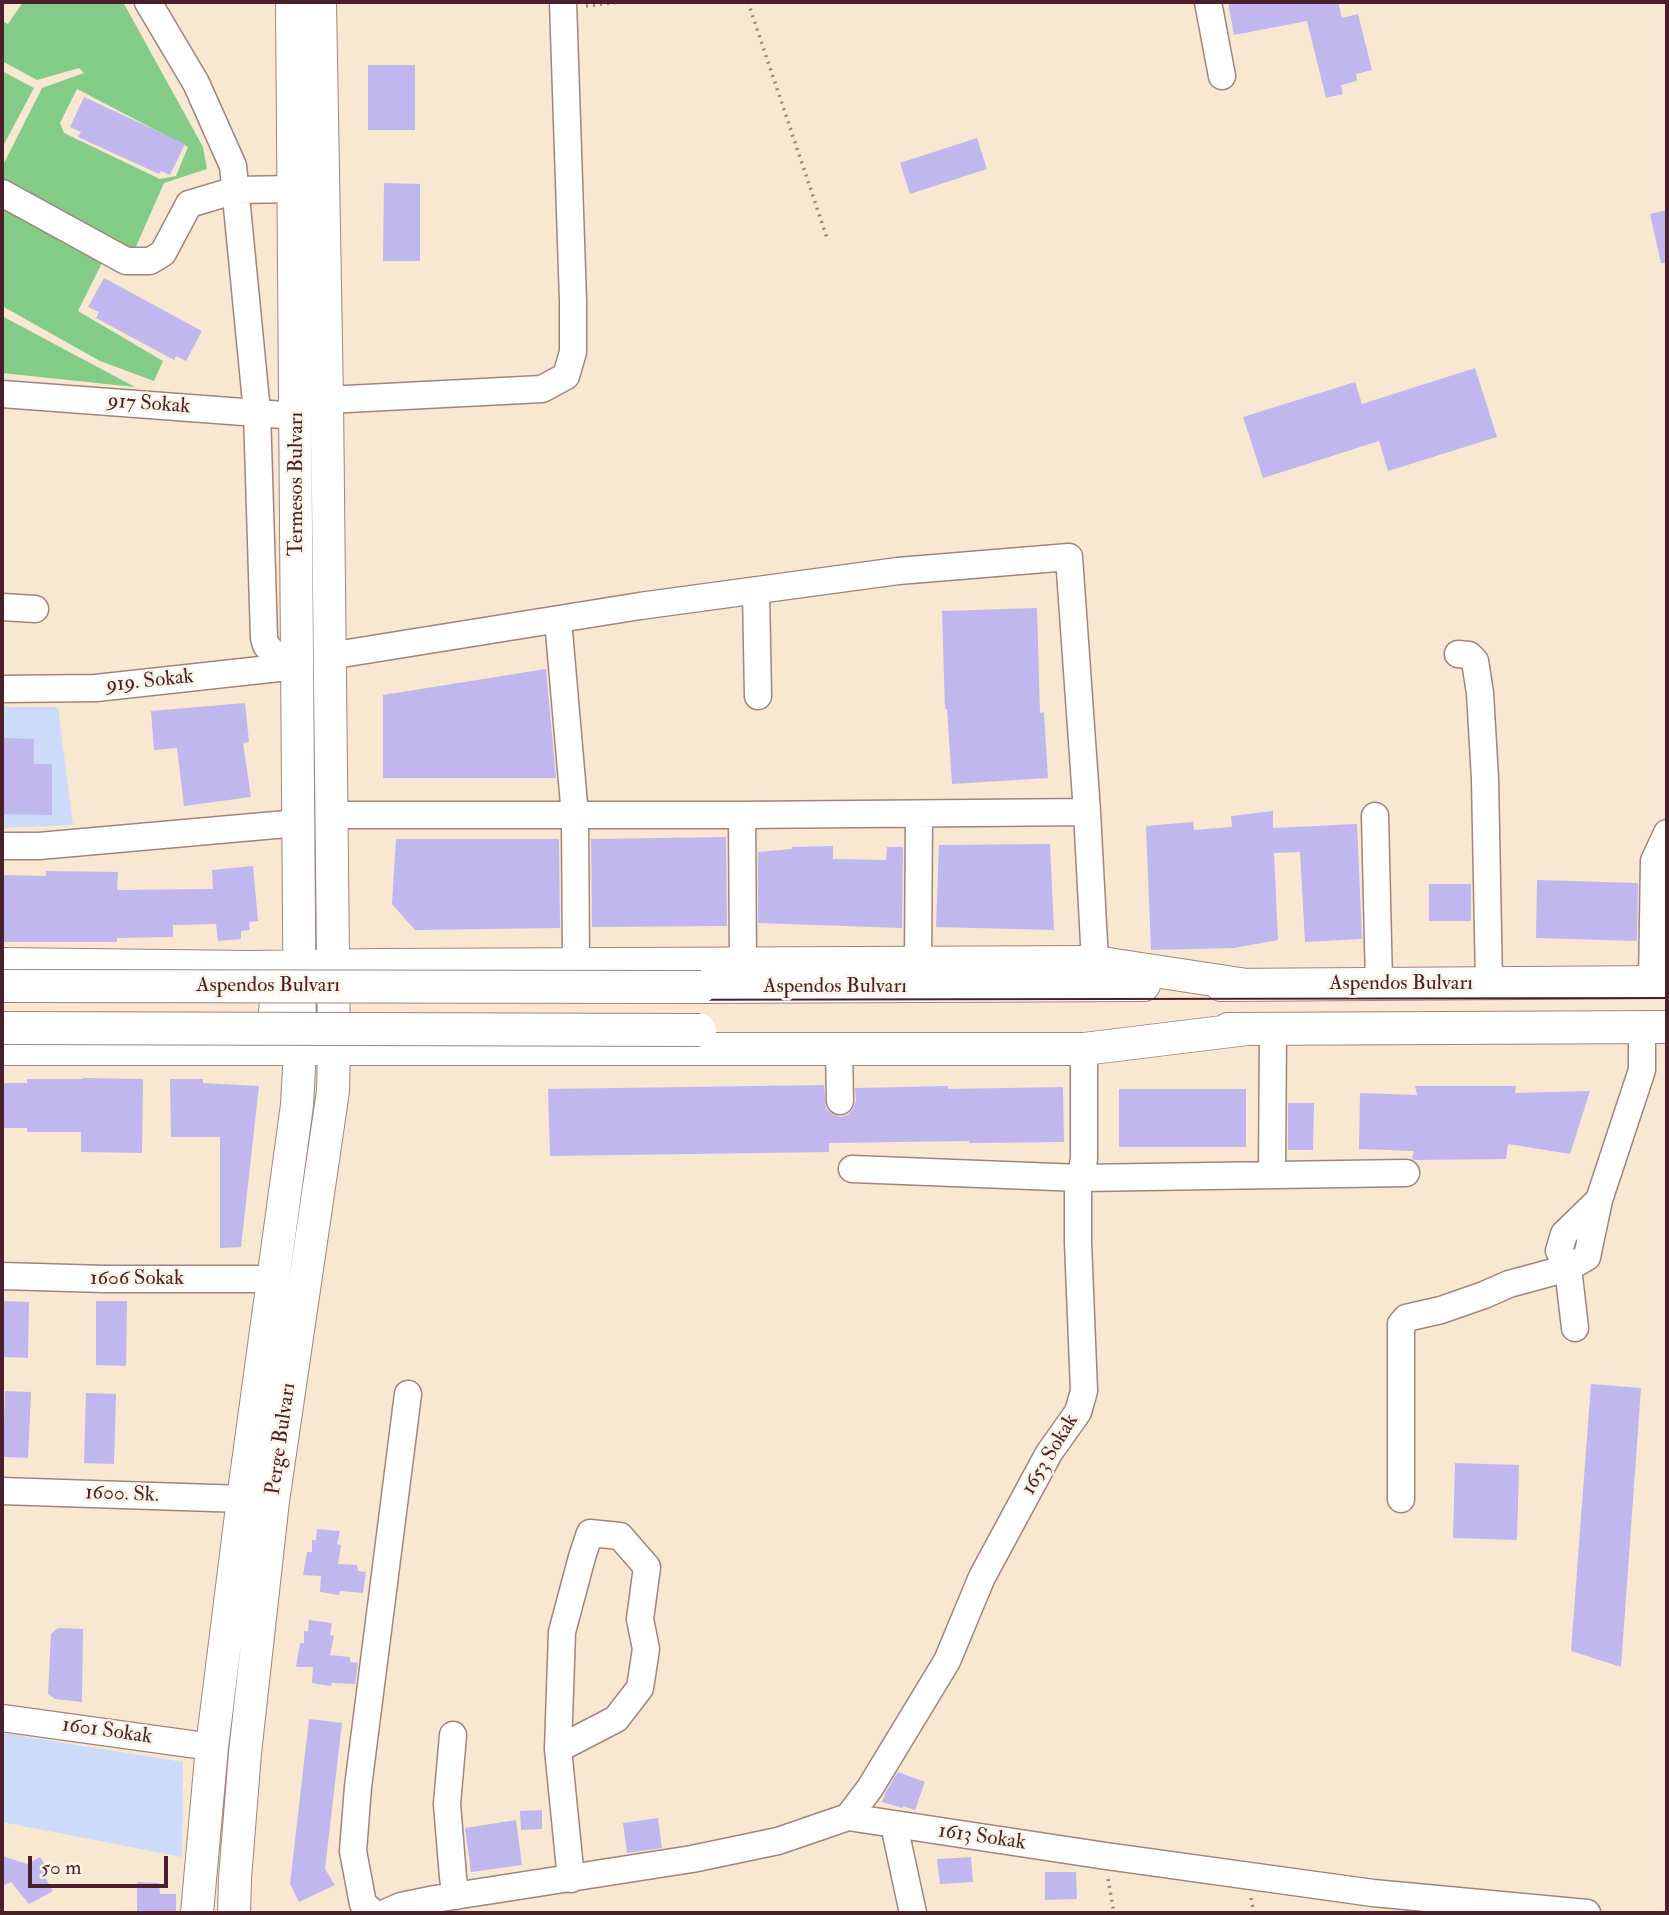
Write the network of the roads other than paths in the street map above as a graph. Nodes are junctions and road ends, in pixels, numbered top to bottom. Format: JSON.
{"nodes":[{"id":1,"x":148,"y":2,"type":"edge"},
{"id":2,"x":292,"y":2,"type":"edge"},
{"id":3,"x":320,"y":2,"type":"edge"},
{"id":4,"x":1208,"y":2,"type":"edge"},
{"id":5,"x":563,"y":5,"type":"edge"},
{"id":6,"x":1222,"y":76,"type":"dead end"},
{"id":7,"x":236,"y":190,"type":"junction"},
{"id":8,"x":295,"y":190,"type":"junction"},
{"id":9,"x":2,"y":193,"type":"edge"},
{"id":10,"x":2,"y":394,"type":"edge"},
{"id":11,"x":327,"y":400,"type":"junction"},
{"id":12,"x":257,"y":412,"type":"junction"},
{"id":13,"x":297,"y":416,"type":"junction"},
{"id":14,"x":756,"y":591,"type":"junction"},
{"id":15,"x":2,"y":607,"type":"edge"},
{"id":16,"x":35,"y":609,"type":"dead end"},
{"id":17,"x":558,"y":620,"type":"junction"},
{"id":18,"x":1458,"y":654,"type":"dead end"},
{"id":19,"x":329,"y":656,"type":"junction"},
{"id":20,"x":297,"y":666,"type":"junction"},
{"id":21,"x":2,"y":689,"type":"edge"},
{"id":22,"x":758,"y":696,"type":"dead end"},
{"id":23,"x":1087,"y":811,"type":"junction"},
{"id":24,"x":919,"y":814,"type":"junction"},
{"id":25,"x":331,"y":815,"type":"junction"},
{"id":26,"x":575,"y":816,"type":"junction"},
{"id":27,"x":742,"y":816,"type":"junction"},
{"id":28,"x":1375,"y":816,"type":"dead end"},
{"id":29,"x":298,"y":823,"type":"junction"},
{"id":30,"x":1667,"y":833,"type":"edge"},
{"id":31,"x":2,"y":846,"type":"edge"},
{"id":32,"x":1095,"y":962,"type":"junction"},
{"id":33,"x":2,"y":964,"type":"edge"},
{"id":34,"x":576,"y":964,"type":"junction"},
{"id":35,"x":743,"y":964,"type":"junction"},
{"id":36,"x":918,"y":964,"type":"junction"},
{"id":37,"x":333,"y":965,"type":"junction"},
{"id":38,"x":380,"y":965,"type":"junction"},
{"id":39,"x":299,"y":966,"type":"junction"},
{"id":40,"x":251,"y":967,"type":"junction"},
{"id":41,"x":1660,"y":982,"type":"edge"},
{"id":42,"x":1489,"y":983,"type":"junction"},
{"id":43,"x":1240,"y":984,"type":"junction"},
{"id":44,"x":1379,"y":984,"type":"junction"},
{"id":45,"x":2,"y":986,"type":"edge"},
{"id":46,"x":1655,"y":1027,"type":"edge"},
{"id":47,"x":2,"y":1028,"type":"edge"},
{"id":48,"x":1260,"y":1029,"type":"junction"},
{"id":49,"x":2,"y":1049,"type":"edge"},
{"id":50,"x":387,"y":1049,"type":"junction"},
{"id":51,"x":1084,"y":1049,"type":"junction"},
{"id":52,"x":244,"y":1050,"type":"junction"},
{"id":53,"x":300,"y":1050,"type":"junction"},
{"id":54,"x":334,"y":1050,"type":"junction"},
{"id":55,"x":839,"y":1050,"type":"junction"},
{"id":56,"x":839,"y":1101,"type":"dead end"},
{"id":57,"x":852,"y":1170,"type":"dead end"},
{"id":58,"x":1406,"y":1173,"type":"dead end"},
{"id":59,"x":1272,"y":1175,"type":"junction"},
{"id":60,"x":1081,"y":1178,"type":"junction"},
{"id":61,"x":1568,"y":1268,"type":"junction"},
{"id":62,"x":2,"y":1276,"type":"edge"},
{"id":63,"x":273,"y":1279,"type":"junction"},
{"id":64,"x":1576,"y":1328,"type":"dead end"},
{"id":65,"x":408,"y":1395,"type":"dead end"},
{"id":66,"x":2,"y":1491,"type":"edge"},
{"id":67,"x":243,"y":1499,"type":"junction"},
{"id":68,"x":1401,"y":1499,"type":"dead end"},
{"id":69,"x":2,"y":1718,"type":"edge"},
{"id":70,"x":453,"y":1735,"type":"dead end"},
{"id":71,"x":212,"y":1747,"type":"junction"},
{"id":72,"x":558,"y":1748,"type":"junction"},
{"id":73,"x":848,"y":1817,"type":"junction"},
{"id":74,"x":894,"y":1825,"type":"junction"},
{"id":75,"x":571,"y":1879,"type":"junction"},
{"id":76,"x":456,"y":1896,"type":"junction"},
{"id":77,"x":197,"y":1913,"type":"edge"},
{"id":78,"x":234,"y":1913,"type":"edge"},
{"id":79,"x":374,"y":1913,"type":"edge"},
{"id":80,"x":385,"y":1913,"type":"edge"},
{"id":81,"x":913,"y":1913,"type":"edge"},
{"id":82,"x":1587,"y":1913,"type":"edge"}],
"edges":[{"from":1,"to":7,"type":"street"},
{"from":2,"to":8,"type":"main road","name":"Termesos Bulvarı"},
{"from":3,"to":11,"type":"main road","name":"Termesos Bulvarı"},
{"from":4,"to":6,"type":"street"},
{"from":5,"to":11,"type":"street"},
{"from":7,"to":8,"type":"street"},
{"from":7,"to":9,"type":"street"},
{"from":7,"to":12,"type":"street"},
{"from":8,"to":13,"type":"main road","name":"Termesos Bulvarı"},
{"from":10,"to":12,"type":"street","name":"917 Sokak"},
{"from":11,"to":19,"type":"main road","name":"Termesos Bulvarı"},
{"from":12,"to":13,"type":"street","name":"917 Sokak"},
{"from":12,"to":20,"type":"street"},
{"from":13,"to":20,"type":"main road","name":"Termesos Bulvarı"},
{"from":14,"to":17,"type":"street"},
{"from":14,"to":22,"type":"street"},
{"from":14,"to":23,"type":"street"},
{"from":15,"to":16,"type":"street"},
{"from":17,"to":19,"type":"street"},
{"from":17,"to":26,"type":"street"},
{"from":18,"to":42,"type":"street"},
{"from":19,"to":25,"type":"main road","name":"Termesos Bulvarı"},
{"from":20,"to":21,"type":"street","name":"919. Sokak"},
{"from":20,"to":29,"type":"main road","name":"Termesos Bulvarı"},
{"from":23,"to":24,"type":"street"},
{"from":23,"to":32,"type":"street"},
{"from":24,"to":27,"type":"street"},
{"from":24,"to":36,"type":"street"},
{"from":25,"to":26,"type":"street"},
{"from":25,"to":37,"type":"main road","name":"Termesos Bulvarı"},
{"from":26,"to":27,"type":"street"},
{"from":26,"to":34,"type":"street"},
{"from":27,"to":35,"type":"street"},
{"from":28,"to":44,"type":"street"},
{"from":29,"to":31,"type":"street"},
{"from":29,"to":39,"type":"main road","name":"Termesos Bulvarı"},
{"from":30,"to":41,"type":"street"},
{"from":32,"to":36,"type":"main road"},
{"from":32,"to":43,"type":"main road"},
{"from":33,"to":40,"type":"main road"},
{"from":34,"to":35,"type":"main road"},
{"from":34,"to":38,"type":"main road"},
{"from":35,"to":36,"type":"main road"},
{"from":37,"to":38,"type":"main road"},
{"from":37,"to":39,"type":"main road"},
{"from":37,"to":54,"type":"main road","name":"Perge Bulvarı"},
{"from":38,"to":50,"type":"main road"},
{"from":39,"to":40,"type":"main road"},
{"from":39,"to":53,"type":"main road","name":"Perge Bulvarı"},
{"from":40,"to":52,"type":"main road"},
{"from":41,"to":42,"type":"main road","name":"Aspendos Bulvarı"},
{"from":42,"to":44,"type":"main road","name":"Aspendos Bulvarı"},
{"from":43,"to":44,"type":"main road","name":"Aspendos Bulvarı"},
{"from":43,"to":45,"type":"main road","name":"Aspendos Bulvarı","bridge":true},
{"from":46,"to":48,"type":"main road","name":"Aspendos Bulvarı"},
{"from":46,"to":61,"type":"street"},
{"from":47,"to":48,"type":"main road","name":"Aspendos Bulvarı","bridge":true},
{"from":48,"to":51,"type":"main road"},
{"from":48,"to":59,"type":"street"},
{"from":49,"to":52,"type":"main road"},
{"from":50,"to":54,"type":"main road"},
{"from":50,"to":55,"type":"main road"},
{"from":51,"to":55,"type":"main road"},
{"from":51,"to":60,"type":"street","name":"1653 Sokak"},
{"from":52,"to":53,"type":"main road"},
{"from":53,"to":54,"type":"main road"},
{"from":53,"to":63,"type":"main road","name":"Perge Bulvarı"},
{"from":54,"to":78,"type":"main road","name":"Perge Bulvarı"},
{"from":55,"to":56,"type":"street"},
{"from":57,"to":60,"type":"street"},
{"from":58,"to":59,"type":"street"},
{"from":59,"to":60,"type":"street"},
{"from":60,"to":73,"type":"street","name":"1653 Sokak"},
{"from":61,"to":64,"type":"street"},
{"from":61,"to":68,"type":"street"},
{"from":62,"to":63,"type":"street","name":"1606 Sokak"},
{"from":63,"to":67,"type":"main road","name":"Perge Bulvarı"},
{"from":65,"to":79,"type":"street"},
{"from":66,"to":67,"type":"street","name":"1600. Sk."},
{"from":67,"to":71,"type":"main road","name":"Perge Bulvarı"},
{"from":69,"to":71,"type":"street","name":"1601 Sokak"},
{"from":70,"to":76,"type":"street"},
{"from":71,"to":77,"type":"main road","name":"Perge Bulvarı"},
{"from":72,"to":72,"type":"street"},
{"from":72,"to":75,"type":"street"},
{"from":73,"to":74,"type":"street","name":"1613 Sokak"},
{"from":73,"to":75,"type":"street","name":"1613 Sokak"},
{"from":74,"to":81,"type":"street"},
{"from":74,"to":82,"type":"street","name":"1613 Sokak"},
{"from":75,"to":76,"type":"street","name":"1613 Sokak"},
{"from":76,"to":80,"type":"street","name":"1613 Sokak"}]}
